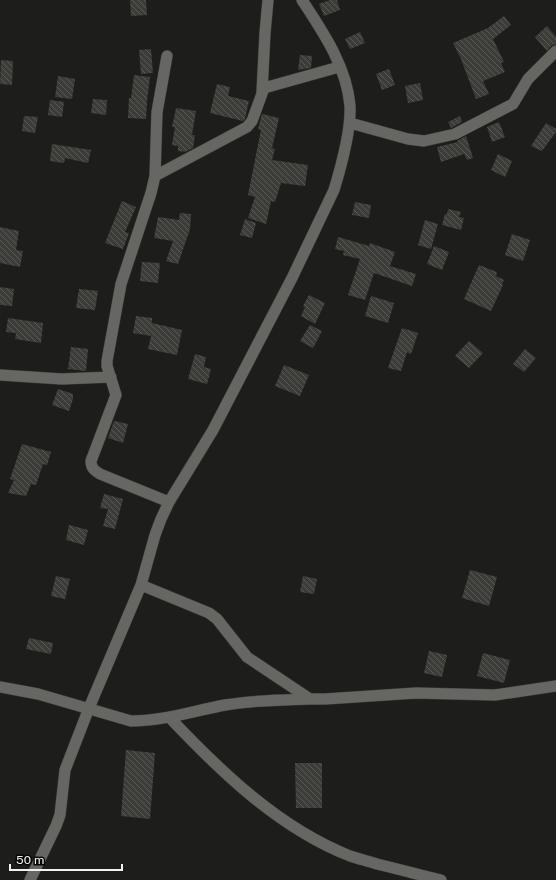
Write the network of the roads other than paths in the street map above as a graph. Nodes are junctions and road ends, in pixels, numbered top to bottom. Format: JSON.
{"nodes":[{"id":1,"x":268,"y":0,"type":"edge"},
{"id":2,"x":302,"y":0,"type":"edge"},
{"id":3,"x":556,"y":51,"type":"edge"},
{"id":4,"x":167,"y":56,"type":"dead end"},
{"id":5,"x":339,"y":67,"type":"junction"},
{"id":6,"x":262,"y":92,"type":"junction"},
{"id":7,"x":350,"y":122,"type":"junction"},
{"id":8,"x":155,"y":176,"type":"junction"},
{"id":9,"x":0,"y":375,"type":"edge"},
{"id":10,"x":111,"y":377,"type":"junction"},
{"id":11,"x":169,"y":502,"type":"junction"},
{"id":12,"x":141,"y":585,"type":"junction"},
{"id":13,"x":556,"y":686,"type":"edge"},
{"id":14,"x":0,"y":687,"type":"edge"},
{"id":15,"x":310,"y":699,"type":"junction"},
{"id":16,"x":89,"y":708,"type":"junction"},
{"id":17,"x":169,"y":717,"type":"junction"},
{"id":18,"x":30,"y":880,"type":"edge"},
{"id":19,"x":441,"y":880,"type":"edge"}],
"edges":[{"from":1,"to":6,"type":"street"},
{"from":2,"to":5,"type":"street"},
{"from":3,"to":7,"type":"street"},
{"from":4,"to":8,"type":"street"},
{"from":5,"to":6,"type":"street"},
{"from":5,"to":7,"type":"street"},
{"from":6,"to":8,"type":"street"},
{"from":7,"to":11,"type":"street"},
{"from":8,"to":10,"type":"street"},
{"from":9,"to":10,"type":"street"},
{"from":10,"to":11,"type":"street"},
{"from":11,"to":12,"type":"street"},
{"from":12,"to":15,"type":"street"},
{"from":12,"to":16,"type":"street"},
{"from":13,"to":15,"type":"street"},
{"from":14,"to":16,"type":"street"},
{"from":15,"to":17,"type":"street"},
{"from":16,"to":17,"type":"street"},
{"from":16,"to":18,"type":"street"},
{"from":17,"to":19,"type":"street"}]}
